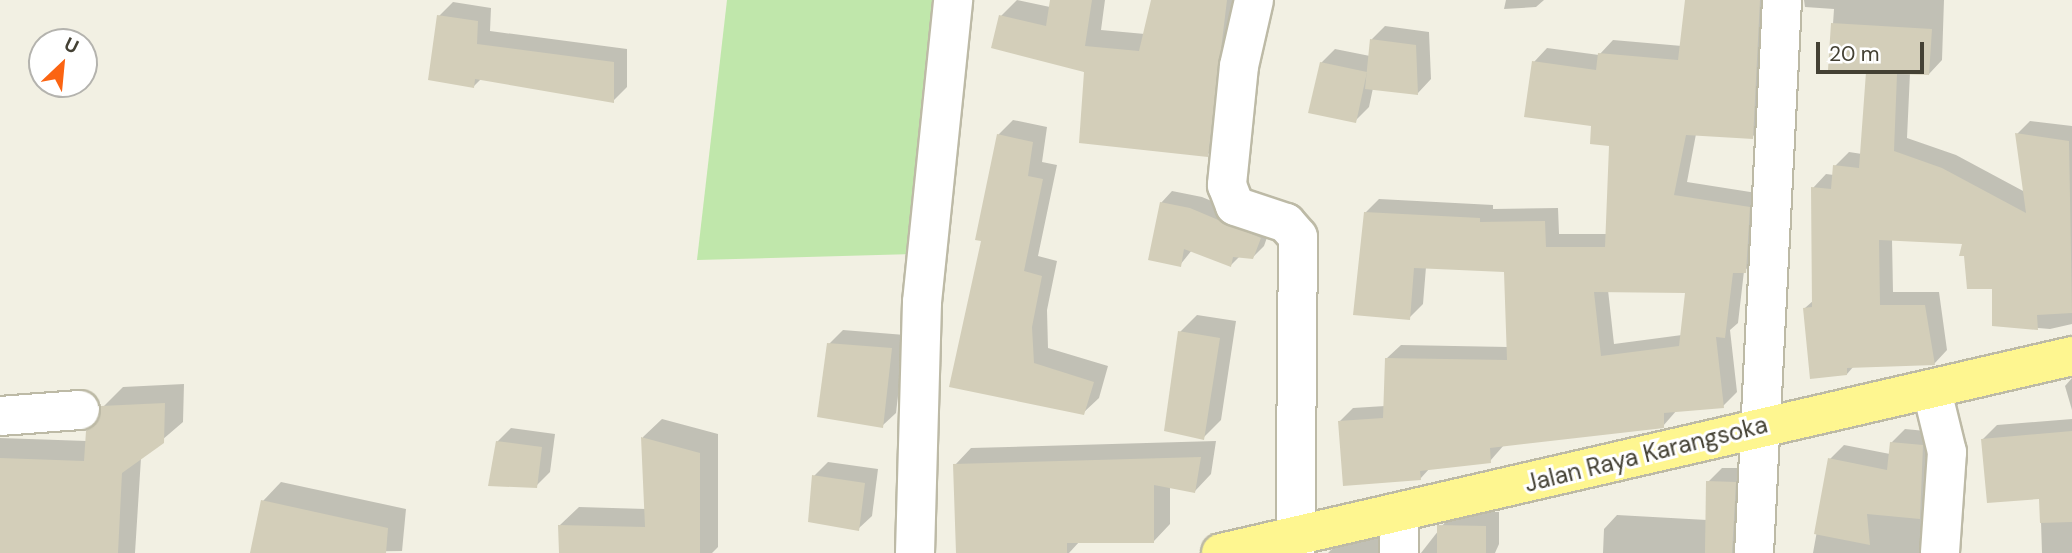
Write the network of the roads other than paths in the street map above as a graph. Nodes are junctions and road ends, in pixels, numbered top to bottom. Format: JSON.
{"nodes":[{"id":1,"x":953,"y":0,"type":"edge"},
{"id":2,"x":1254,"y":0,"type":"edge"},
{"id":3,"x":1782,"y":0,"type":"edge"},
{"id":4,"x":2072,"y":356,"type":"edge"},
{"id":5,"x":1932,"y":391,"type":"junction"},
{"id":6,"x":80,"y":410,"type":"dead end"},
{"id":7,"x":0,"y":416,"type":"edge"},
{"id":8,"x":1762,"y":425,"type":"junction"},
{"id":9,"x":1399,"y":513,"type":"junction"},
{"id":10,"x":1295,"y":545,"type":"edge"},
{"id":11,"x":915,"y":553,"type":"edge"},
{"id":12,"x":1221,"y":553,"type":"edge"},
{"id":13,"x":1399,"y":553,"type":"edge"},
{"id":14,"x":1754,"y":553,"type":"edge"},
{"id":15,"x":1940,"y":553,"type":"edge"}],
"edges":[{"from":1,"to":11,"type":"street"},
{"from":2,"to":10,"type":"street"},
{"from":3,"to":8,"type":"street"},
{"from":4,"to":5,"type":"main road","name":"Jalan Raya Karangsoka"},
{"from":5,"to":8,"type":"main road","name":"Jalan Raya Karangsoka"},
{"from":5,"to":15,"type":"street"},
{"from":6,"to":7,"type":"street"},
{"from":8,"to":9,"type":"main road","name":"Jalan Raya Karangsoka"},
{"from":8,"to":14,"type":"street"},
{"from":9,"to":10,"type":"main road","name":"Jalan Raya Karangsoka"},
{"from":9,"to":13,"type":"street"},
{"from":10,"to":12,"type":"main road","name":"Jalan Raya Karangsoka"}]}
